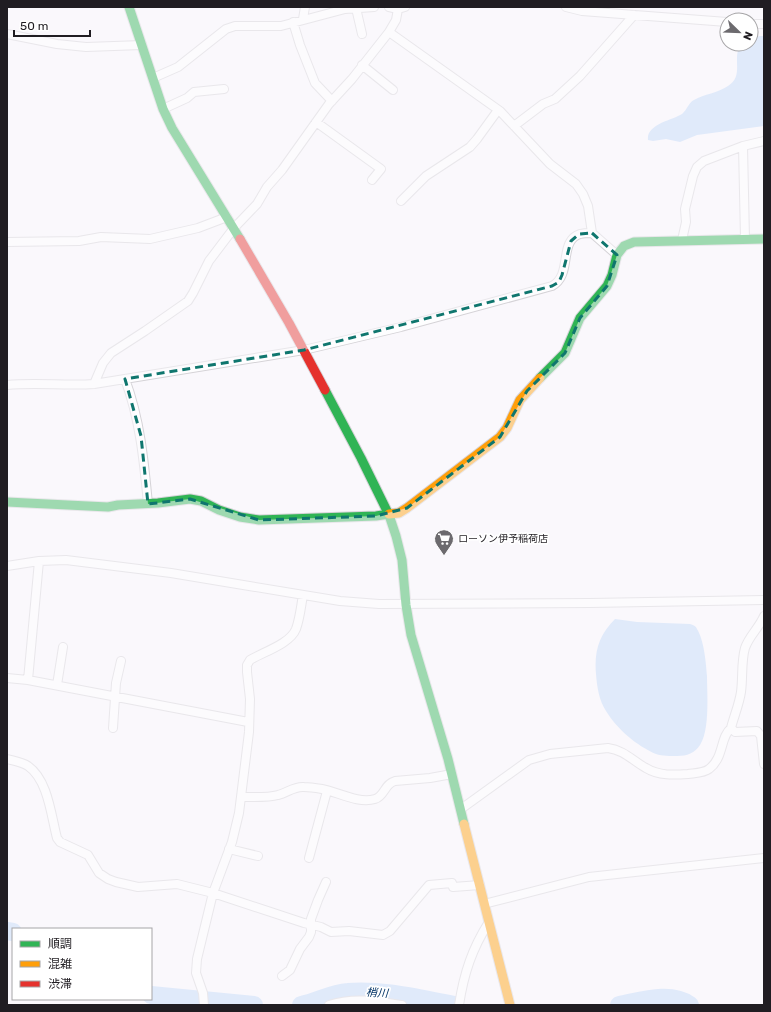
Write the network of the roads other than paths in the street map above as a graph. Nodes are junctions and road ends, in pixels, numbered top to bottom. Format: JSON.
{"nodes":[{"id":1,"x":130,"y":7,"type":"edge"},
{"id":2,"x":305,"y":7,"type":"edge"},
{"id":3,"x":374,"y":7,"type":"edge"},
{"id":4,"x":389,"y":7,"type":"edge"},
{"id":5,"x":566,"y":7,"type":"edge"},
{"id":6,"x":354,"y":8,"type":"edge"},
{"id":7,"x":402,"y":8,"type":"edge"},
{"id":8,"x":634,"y":15,"type":"junction"},
{"id":9,"x":303,"y":19,"type":"junction"},
{"id":10,"x":719,"y":21,"type":"edge"},
{"id":11,"x":293,"y":22,"type":"junction"},
{"id":12,"x":389,"y":32,"type":"junction"},
{"id":13,"x":7,"y":34,"type":"edge"},
{"id":14,"x":362,"y":34,"type":"dead end"},
{"id":15,"x":142,"y":45,"type":"junction"},
{"id":16,"x":362,"y":65,"type":"junction"},
{"id":17,"x":152,"y":78,"type":"junction"},
{"id":18,"x":224,"y":89,"type":"dead end"},
{"id":19,"x":393,"y":90,"type":"dead end"},
{"id":20,"x":332,"y":101,"type":"junction"},
{"id":21,"x":163,"y":109,"type":"junction"},
{"id":22,"x":498,"y":110,"type":"junction"},
{"id":23,"x":316,"y":122,"type":"junction"},
{"id":24,"x":514,"y":126,"type":"junction"},
{"id":25,"x":764,"y":141,"type":"edge"},
{"id":26,"x":743,"y":146,"type":"junction"},
{"id":27,"x":372,"y":180,"type":"dead end"},
{"id":28,"x":401,"y":201,"type":"dead end"},
{"id":29,"x":227,"y":217,"type":"junction"},
{"id":30,"x":234,"y":228,"type":"junction"},
{"id":31,"x":592,"y":233,"type":"junction"},
{"id":32,"x":745,"y":239,"type":"junction"},
{"id":33,"x":764,"y":239,"type":"edge"},
{"id":34,"x":682,"y":240,"type":"junction"},
{"id":35,"x":7,"y":242,"type":"edge"},
{"id":36,"x":617,"y":255,"type":"junction"},
{"id":37,"x":304,"y":350,"type":"junction"},
{"id":38,"x":125,"y":379,"type":"junction"},
{"id":39,"x":94,"y":384,"type":"junction"},
{"id":40,"x":7,"y":385,"type":"edge"},
{"id":41,"x":7,"y":502,"type":"edge"},
{"id":42,"x":148,"y":504,"type":"junction"},
{"id":43,"x":389,"y":515,"type":"junction"},
{"id":44,"x":39,"y":561,"type":"junction"},
{"id":45,"x":7,"y":566,"type":"edge"},
{"id":46,"x":303,"y":595,"type":"junction"},
{"id":47,"x":764,"y":600,"type":"edge"},
{"id":48,"x":406,"y":605,"type":"junction"},
{"id":49,"x":764,"y":616,"type":"edge"},
{"id":50,"x":63,"y":647,"type":"dead end"},
{"id":51,"x":121,"y":661,"type":"dead end"},
{"id":52,"x":7,"y":678,"type":"edge"},
{"id":53,"x":28,"y":680,"type":"junction"},
{"id":54,"x":57,"y":686,"type":"junction"},
{"id":55,"x":116,"y":697,"type":"junction"},
{"id":56,"x":248,"y":722,"type":"junction"},
{"id":57,"x":113,"y":728,"type":"dead end"},
{"id":58,"x":731,"y":728,"type":"junction"},
{"id":59,"x":7,"y":759,"type":"edge"},
{"id":60,"x":764,"y":764,"type":"edge"},
{"id":61,"x":452,"y":774,"type":"junction"},
{"id":62,"x":327,"y":791,"type":"junction"},
{"id":63,"x":241,"y":797,"type":"junction"},
{"id":64,"x":461,"y":809,"type":"junction"},
{"id":65,"x":229,"y":849,"type":"junction"},
{"id":66,"x":258,"y":856,"type":"dead end"},
{"id":67,"x":309,"y":858,"type":"dead end"},
{"id":68,"x":764,"y":858,"type":"edge"},
{"id":69,"x":326,"y":882,"type":"dead end"},
{"id":70,"x":480,"y":885,"type":"junction"},
{"id":71,"x":213,"y":893,"type":"junction"},
{"id":72,"x":484,"y":904,"type":"junction"},
{"id":73,"x":489,"y":922,"type":"junction"},
{"id":74,"x":312,"y":925,"type":"junction"},
{"id":75,"x":282,"y":976,"type":"dead end"},
{"id":76,"x":459,"y":1004,"type":"edge"},
{"id":77,"x":204,"y":1005,"type":"edge"},
{"id":78,"x":329,"y":1005,"type":"edge"},
{"id":79,"x":402,"y":1005,"type":"edge"},
{"id":80,"x":510,"y":1005,"type":"edge"}],
"edges":[{"from":1,"to":15,"type":"street"},
{"from":2,"to":9,"type":"street"},
{"from":3,"to":6,"type":"street"},
{"from":4,"to":7,"type":"street"},
{"from":5,"to":8,"type":"street"},
{"from":6,"to":9,"type":"street"},
{"from":6,"to":14,"type":"street"},
{"from":7,"to":12,"type":"street"},
{"from":8,"to":10,"type":"street"},
{"from":8,"to":24,"type":"street"},
{"from":9,"to":11,"type":"street"},
{"from":11,"to":17,"type":"street"},
{"from":11,"to":20,"type":"street"},
{"from":12,"to":16,"type":"street"},
{"from":12,"to":22,"type":"street"},
{"from":13,"to":15,"type":"street"},
{"from":15,"to":17,"type":"street"},
{"from":16,"to":19,"type":"street"},
{"from":16,"to":20,"type":"street"},
{"from":17,"to":21,"type":"street"},
{"from":18,"to":21,"type":"street"},
{"from":20,"to":23,"type":"street"},
{"from":21,"to":29,"type":"street"},
{"from":22,"to":24,"type":"street"},
{"from":22,"to":28,"type":"street"},
{"from":23,"to":27,"type":"street"},
{"from":23,"to":30,"type":"street"},
{"from":24,"to":31,"type":"street"},
{"from":25,"to":26,"type":"street"},
{"from":26,"to":32,"type":"street"},
{"from":26,"to":34,"type":"street"},
{"from":29,"to":30,"type":"street"},
{"from":29,"to":35,"type":"street"},
{"from":30,"to":37,"type":"street"},
{"from":30,"to":39,"type":"street"},
{"from":31,"to":36,"type":"street"},
{"from":31,"to":37,"type":"street"},
{"from":32,"to":33,"type":"street"},
{"from":32,"to":34,"type":"street"},
{"from":34,"to":36,"type":"street"},
{"from":36,"to":43,"type":"street"},
{"from":37,"to":38,"type":"street"},
{"from":37,"to":43,"type":"street"},
{"from":38,"to":39,"type":"street"},
{"from":38,"to":42,"type":"street"},
{"from":39,"to":40,"type":"street"},
{"from":41,"to":42,"type":"street"},
{"from":42,"to":43,"type":"street"},
{"from":43,"to":48,"type":"street"},
{"from":44,"to":45,"type":"street"},
{"from":44,"to":46,"type":"street"},
{"from":44,"to":53,"type":"street"},
{"from":46,"to":48,"type":"street"},
{"from":46,"to":56,"type":"street"},
{"from":47,"to":48,"type":"street"},
{"from":48,"to":61,"type":"street"},
{"from":49,"to":58,"type":"street"},
{"from":50,"to":54,"type":"street"},
{"from":51,"to":55,"type":"street"},
{"from":52,"to":53,"type":"street"},
{"from":53,"to":54,"type":"street"},
{"from":54,"to":55,"type":"street"},
{"from":55,"to":56,"type":"street"},
{"from":55,"to":57,"type":"street"},
{"from":56,"to":63,"type":"street"},
{"from":58,"to":60,"type":"street"},
{"from":58,"to":64,"type":"street"},
{"from":59,"to":71,"type":"street"},
{"from":61,"to":62,"type":"street"},
{"from":61,"to":64,"type":"street"},
{"from":62,"to":63,"type":"street"},
{"from":62,"to":67,"type":"street"},
{"from":63,"to":65,"type":"street"},
{"from":64,"to":70,"type":"street"},
{"from":65,"to":66,"type":"street"},
{"from":65,"to":71,"type":"street"},
{"from":68,"to":72,"type":"street"},
{"from":69,"to":74,"type":"street"},
{"from":70,"to":72,"type":"street"},
{"from":70,"to":74,"type":"street"},
{"from":71,"to":74,"type":"street"},
{"from":71,"to":77,"type":"street"},
{"from":72,"to":73,"type":"street"},
{"from":73,"to":76,"type":"street"},
{"from":73,"to":80,"type":"street"},
{"from":74,"to":75,"type":"street"},
{"from":78,"to":79,"type":"street"}]}
